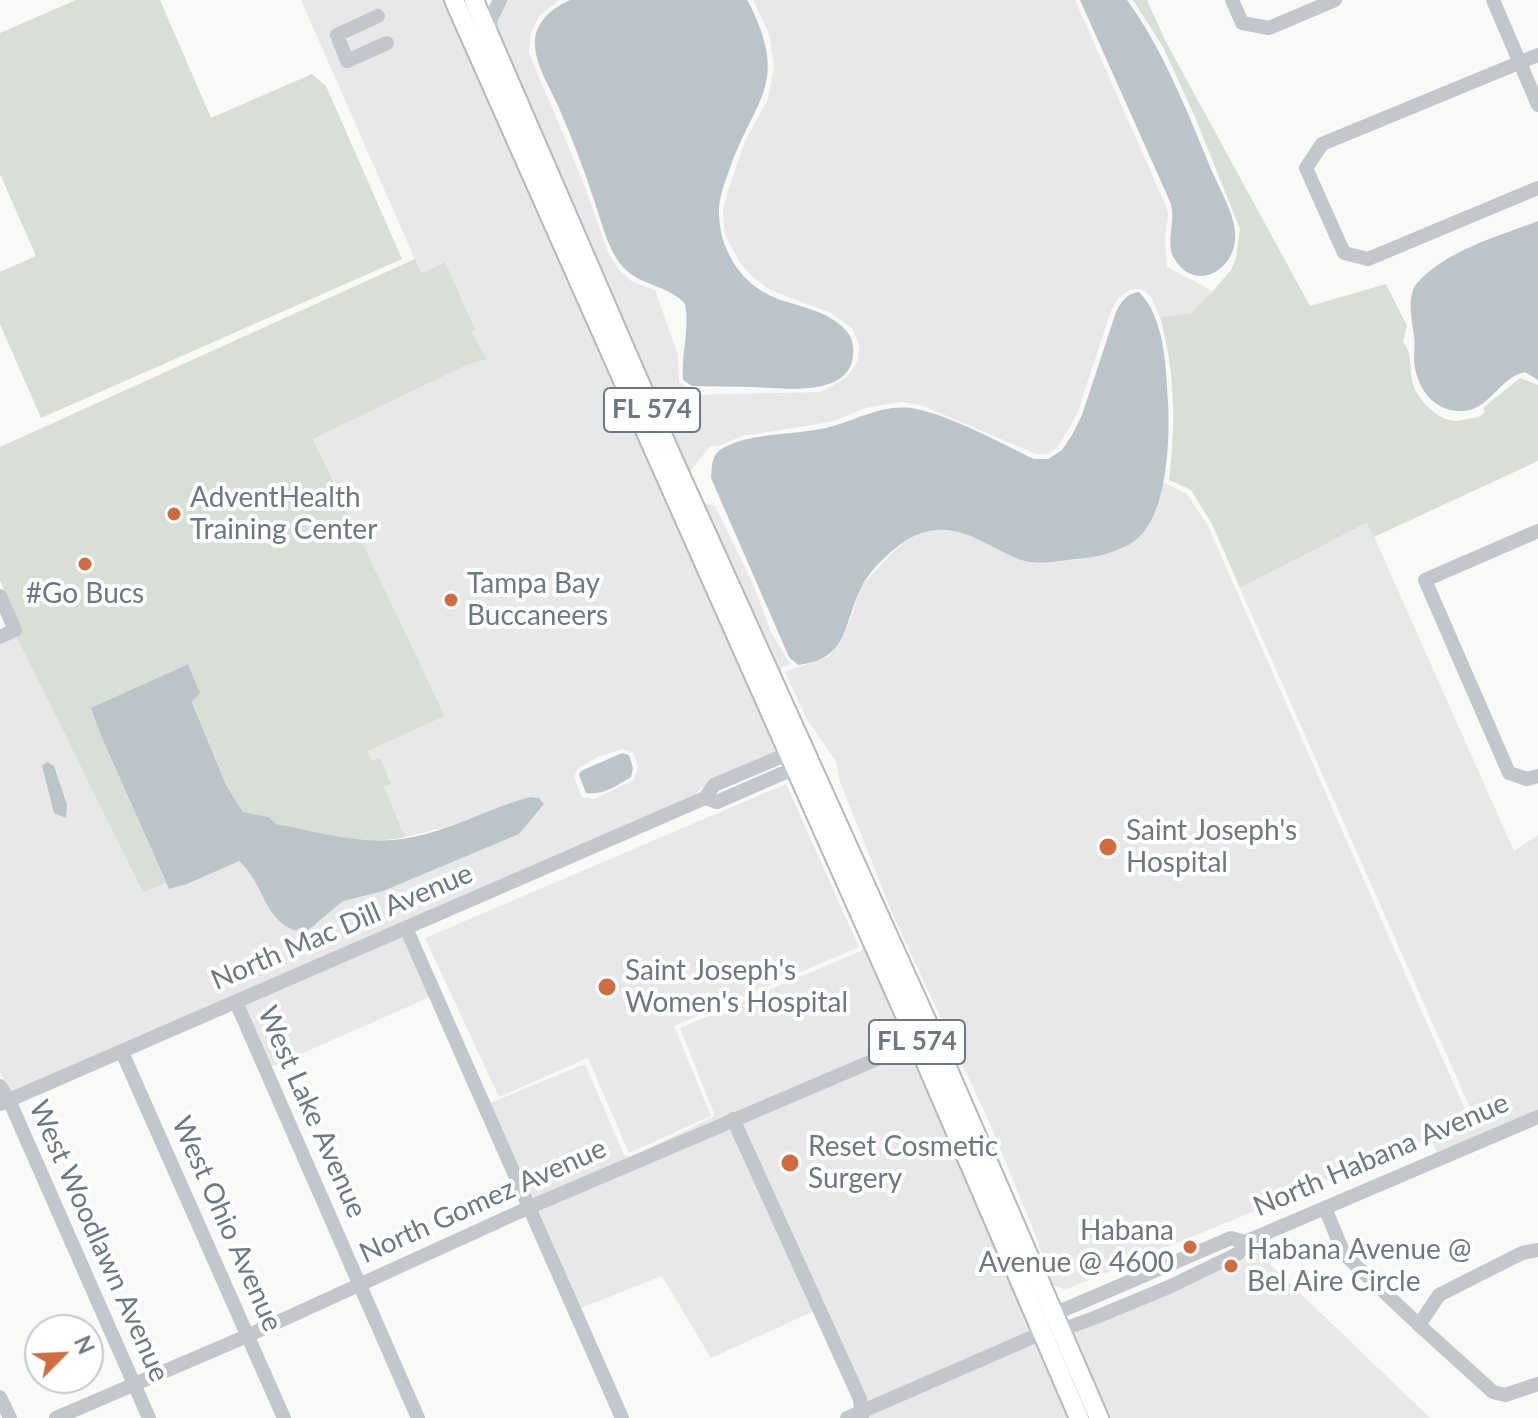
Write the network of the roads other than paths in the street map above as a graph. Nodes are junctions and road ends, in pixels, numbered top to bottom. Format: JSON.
{"nodes":[{"id":1,"x":500,"y":0,"type":"edge"},
{"id":2,"x":1232,"y":0,"type":"edge"},
{"id":3,"x":1335,"y":0,"type":"edge"},
{"id":4,"x":1493,"y":0,"type":"edge"},
{"id":5,"x":468,"y":3,"type":"edge"},
{"id":6,"x":378,"y":16,"type":"dead end"},
{"id":7,"x":489,"y":36,"type":"junction"},
{"id":8,"x":387,"y":43,"type":"dead end"},
{"id":9,"x":1538,"y":55,"type":"edge"},
{"id":10,"x":1520,"y":63,"type":"junction"},
{"id":11,"x":1538,"y":105,"type":"edge"},
{"id":12,"x":1538,"y":188,"type":"edge"},
{"id":13,"x":1538,"y":531,"type":"edge"},
{"id":14,"x":0,"y":596,"type":"edge"},
{"id":15,"x":0,"y":637,"type":"edge"},
{"id":16,"x":800,"y":757,"type":"junction"},
{"id":17,"x":1538,"y":776,"type":"edge"},
{"id":18,"x":406,"y":928,"type":"junction"},
{"id":19,"x":236,"y":1002,"type":"junction"},
{"id":20,"x":925,"y":1039,"type":"junction"},
{"id":21,"x":122,"y":1052,"type":"junction"},
{"id":22,"x":0,"y":1086,"type":"edge"},
{"id":23,"x":4,"y":1102,"type":"edge"},
{"id":24,"x":1538,"y":1117,"type":"edge"},
{"id":25,"x":733,"y":1119,"type":"junction"},
{"id":26,"x":530,"y":1207,"type":"junction"},
{"id":27,"x":1325,"y":1208,"type":"junction"},
{"id":28,"x":1245,"y":1242,"type":"junction"},
{"id":29,"x":1538,"y":1250,"type":"edge"},
{"id":30,"x":360,"y":1284,"type":"junction"},
{"id":31,"x":1058,"y":1322,"type":"junction"},
{"id":32,"x":1419,"y":1325,"type":"junction"},
{"id":33,"x":1042,"y":1333,"type":"junction"},
{"id":34,"x":247,"y":1336,"type":"junction"},
{"id":35,"x":1538,"y":1384,"type":"edge"},
{"id":36,"x":134,"y":1385,"type":"junction"},
{"id":37,"x":0,"y":1397,"type":"edge"},
{"id":38,"x":861,"y":1415,"type":"edge"},
{"id":39,"x":10,"y":1418,"type":"edge"},
{"id":40,"x":56,"y":1418,"type":"edge"},
{"id":41,"x":149,"y":1418,"type":"edge"},
{"id":42,"x":284,"y":1418,"type":"edge"},
{"id":43,"x":418,"y":1418,"type":"edge"},
{"id":44,"x":622,"y":1418,"type":"edge"},
{"id":45,"x":847,"y":1418,"type":"edge"},
{"id":46,"x":1079,"y":1418,"type":"edge"},
{"id":47,"x":1099,"y":1418,"type":"edge"}],
"edges":[{"from":1,"to":7,"type":"street"},
{"from":2,"to":3,"type":"street"},
{"from":4,"to":10,"type":"street"},
{"from":5,"to":7,"type":"main road","number":"FL 574"},
{"from":5,"to":16,"type":"main road","number":"FL 574"},
{"from":6,"to":8,"type":"street"},
{"from":7,"to":16,"type":"main road","number":"FL 574"},
{"from":9,"to":10,"type":"street"},
{"from":10,"to":11,"type":"street"},
{"from":10,"to":12,"type":"street"},
{"from":13,"to":17,"type":"street"},
{"from":14,"to":15,"type":"street"},
{"from":16,"to":18,"type":"street","name":"North Mac Dill Avenue"},
{"from":16,"to":20,"type":"main road","number":"FL 574"},
{"from":18,"to":19,"type":"street","name":"North Mac Dill Avenue"},
{"from":18,"to":26,"type":"street"},
{"from":19,"to":21,"type":"street","name":"North Mac Dill Avenue"},
{"from":19,"to":30,"type":"street","name":"West Lake Avenue"},
{"from":20,"to":25,"type":"street","name":"North Gomez Avenue"},
{"from":20,"to":31,"type":"main road","number":"FL 574"},
{"from":20,"to":33,"type":"main road","number":"FL 574"},
{"from":21,"to":23,"type":"street","name":"North Mac Dill Avenue"},
{"from":21,"to":34,"type":"street","name":"West Ohio Avenue"},
{"from":22,"to":23,"type":"street","name":"West Woodlawn Avenue"},
{"from":23,"to":36,"type":"street","name":"West Woodlawn Avenue"},
{"from":24,"to":27,"type":"street","name":"North Habana Avenue"},
{"from":25,"to":26,"type":"street","name":"North Gomez Avenue"},
{"from":25,"to":38,"type":"street"},
{"from":26,"to":30,"type":"street","name":"North Gomez Avenue"},
{"from":26,"to":44,"type":"street"},
{"from":27,"to":28,"type":"street","name":"North Habana Avenue"},
{"from":27,"to":32,"type":"street"},
{"from":28,"to":31,"type":"street","name":"North Habana Avenue"},
{"from":28,"to":31,"type":"street","name":"North Habana Avenue"},
{"from":29,"to":32,"type":"street"},
{"from":30,"to":34,"type":"street","name":"North Gomez Avenue"},
{"from":30,"to":43,"type":"street","name":"West Lake Avenue"},
{"from":31,"to":33,"type":"street","name":"North Habana Avenue"},
{"from":31,"to":47,"type":"main road","number":"FL 574"},
{"from":32,"to":35,"type":"street"},
{"from":33,"to":38,"type":"street","name":"North Habana Avenue"},
{"from":33,"to":46,"type":"main road","number":"FL 574"},
{"from":34,"to":36,"type":"street","name":"North Gomez Avenue"},
{"from":34,"to":42,"type":"street","name":"West Ohio Avenue"},
{"from":36,"to":40,"type":"street","name":"North Gomez Avenue"},
{"from":36,"to":41,"type":"street","name":"West Woodlawn Avenue"},
{"from":37,"to":39,"type":"street"},
{"from":38,"to":45,"type":"street","name":"North Habana Avenue"}]}
